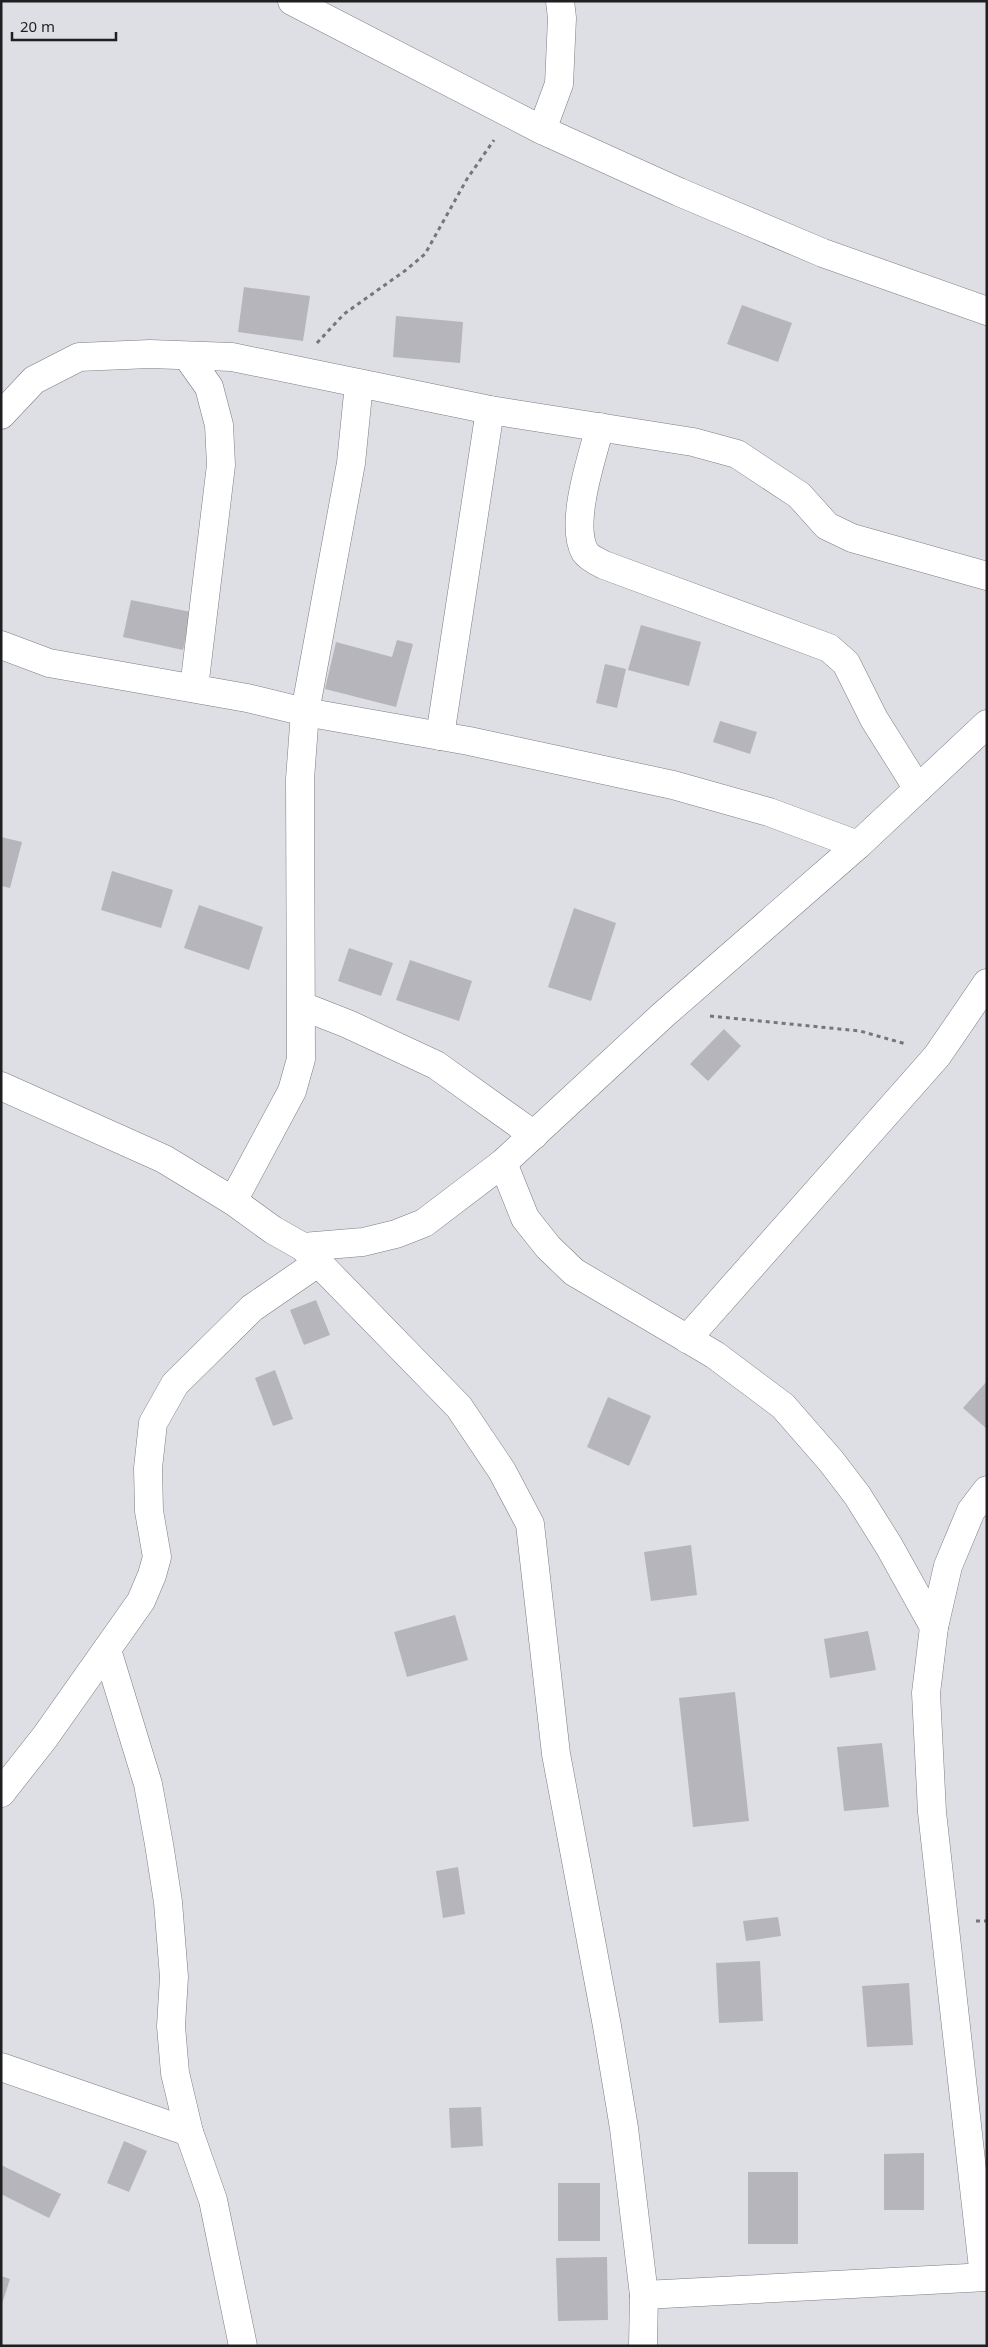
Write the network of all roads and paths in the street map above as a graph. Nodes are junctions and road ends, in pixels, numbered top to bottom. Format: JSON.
{"nodes":[{"id":1,"x":292,"y":1,"type":"edge"},
{"id":2,"x":560,"y":1,"type":"edge"},
{"id":3,"x":512,"y":115,"type":"junction"},
{"id":4,"x":542,"y":130,"type":"junction"},
{"id":5,"x":987,"y":312,"type":"edge"},
{"id":6,"x":187,"y":356,"type":"junction"},
{"id":7,"x":292,"y":369,"type":"junction"},
{"id":8,"x":359,"y":384,"type":"junction"},
{"id":9,"x":490,"y":410,"type":"junction"},
{"id":10,"x":1,"y":415,"type":"edge"},
{"id":11,"x":600,"y":427,"type":"junction"},
{"id":12,"x":987,"y":576,"type":"edge"},
{"id":13,"x":1,"y":644,"type":"edge"},
{"id":14,"x":194,"y":688,"type":"junction"},
{"id":15,"x":305,"y":712,"type":"junction"},
{"id":16,"x":987,"y":724,"type":"edge"},
{"id":17,"x":440,"y":736,"type":"junction"},
{"id":18,"x":918,"y":789,"type":"junction"},
{"id":19,"x":858,"y":845,"type":"junction"},
{"id":20,"x":987,"y":983,"type":"edge"},
{"id":21,"x":302,"y":1006,"type":"junction"},
{"id":22,"x":663,"y":1015,"type":"junction"},
{"id":23,"x":937,"y":1056,"type":"junction"},
{"id":24,"x":1,"y":1086,"type":"edge"},
{"id":25,"x":534,"y":1135,"type":"junction"},
{"id":26,"x":503,"y":1163,"type":"junction"},
{"id":27,"x":233,"y":1201,"type":"junction"},
{"id":28,"x":311,"y":1255,"type":"junction"},
{"id":29,"x":687,"y":1339,"type":"junction"},
{"id":30,"x":987,"y":1490,"type":"edge"},
{"id":31,"x":934,"y":1627,"type":"junction"},
{"id":32,"x":107,"y":1650,"type":"junction"},
{"id":33,"x":1,"y":1793,"type":"edge"},
{"id":34,"x":1,"y":2067,"type":"edge"},
{"id":35,"x":189,"y":2132,"type":"junction"},
{"id":36,"x":985,"y":2277,"type":"edge"},
{"id":37,"x":644,"y":2295,"type":"junction"},
{"id":38,"x":243,"y":2346,"type":"edge"},
{"id":39,"x":643,"y":2346,"type":"edge"}],
"edges":[{"from":1,"to":3,"type":"street"},
{"from":2,"to":4,"type":"street"},
{"from":3,"to":4,"type":"street"},
{"from":3,"to":7,"type":"path"},
{"from":4,"to":5,"type":"street"},
{"from":6,"to":7,"type":"street"},
{"from":6,"to":10,"type":"street"},
{"from":6,"to":14,"type":"street"},
{"from":7,"to":8,"type":"street"},
{"from":8,"to":9,"type":"street"},
{"from":8,"to":15,"type":"street"},
{"from":9,"to":11,"type":"street"},
{"from":9,"to":17,"type":"street"},
{"from":11,"to":12,"type":"street"},
{"from":11,"to":18,"type":"street"},
{"from":13,"to":14,"type":"street"},
{"from":14,"to":15,"type":"street"},
{"from":15,"to":17,"type":"street"},
{"from":15,"to":21,"type":"street"},
{"from":16,"to":18,"type":"street"},
{"from":17,"to":19,"type":"street"},
{"from":18,"to":19,"type":"street"},
{"from":19,"to":22,"type":"street"},
{"from":20,"to":23,"type":"street"},
{"from":21,"to":25,"type":"street"},
{"from":21,"to":27,"type":"street"},
{"from":22,"to":23,"type":"path"},
{"from":22,"to":25,"type":"street"},
{"from":23,"to":29,"type":"street"},
{"from":24,"to":27,"type":"street"},
{"from":25,"to":26,"type":"street"},
{"from":26,"to":28,"type":"street"},
{"from":26,"to":29,"type":"street"},
{"from":27,"to":28,"type":"street"},
{"from":28,"to":32,"type":"street"},
{"from":28,"to":37,"type":"street"},
{"from":29,"to":31,"type":"street"},
{"from":30,"to":31,"type":"street"},
{"from":31,"to":36,"type":"street"},
{"from":32,"to":33,"type":"street"},
{"from":32,"to":35,"type":"street"},
{"from":34,"to":35,"type":"street"},
{"from":35,"to":38,"type":"street"},
{"from":36,"to":37,"type":"street"},
{"from":37,"to":39,"type":"street"}]}
